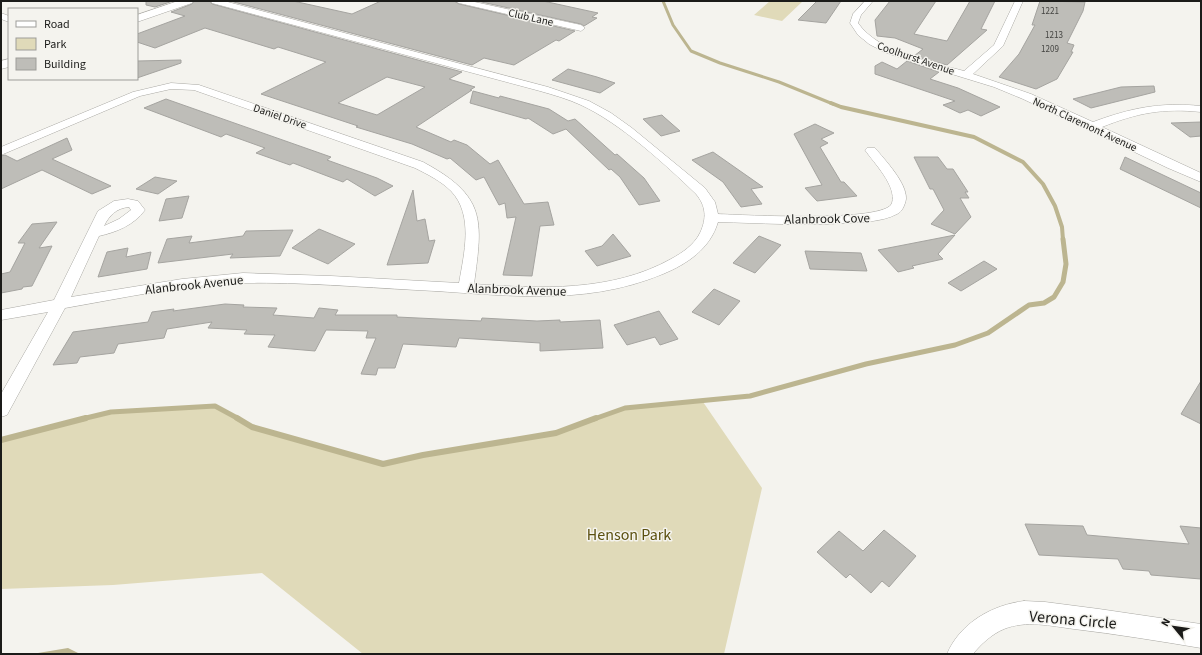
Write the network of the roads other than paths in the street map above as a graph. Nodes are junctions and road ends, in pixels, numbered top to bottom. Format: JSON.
{"nodes":[{"id":1,"x":188,"y":1,"type":"edge"},
{"id":2,"x":215,"y":1,"type":"edge"},
{"id":3,"x":459,"y":1,"type":"edge"},
{"id":4,"x":869,"y":1,"type":"edge"},
{"id":5,"x":1018,"y":1,"type":"edge"},
{"id":6,"x":506,"y":4,"type":"dead end"},
{"id":7,"x":496,"y":9,"type":"junction"},
{"id":8,"x":138,"y":19,"type":"edge"},
{"id":9,"x":580,"y":28,"type":"dead end"},
{"id":10,"x":966,"y":75,"type":"junction"},
{"id":11,"x":1201,"y":109,"type":"edge"},
{"id":12,"x":1091,"y":127,"type":"junction"},
{"id":13,"x":871,"y":150,"type":"dead end"},
{"id":14,"x":1,"y":151,"type":"edge"},
{"id":15,"x":1201,"y":178,"type":"edge"},
{"id":16,"x":713,"y":218,"type":"junction"},
{"id":17,"x":94,"y":233,"type":"dead end"},
{"id":18,"x":466,"y":288,"type":"junction"},
{"id":19,"x":60,"y":304,"type":"junction"},
{"id":20,"x":1,"y":315,"type":"edge"},
{"id":21,"x":1,"y":410,"type":"edge"},
{"id":22,"x":1201,"y":636,"type":"edge"},
{"id":23,"x":959,"y":654,"type":"edge"}],
"edges":[{"from":1,"to":8,"type":"street"},
{"from":2,"to":16,"type":"street"},
{"from":3,"to":7,"type":"street","name":"Club Lane"},
{"from":4,"to":10,"type":"street","name":"Coolhurst Avenue"},
{"from":5,"to":10,"type":"street"},
{"from":6,"to":7,"type":"street"},
{"from":7,"to":9,"type":"street","name":"Club Lane"},
{"from":10,"to":12,"type":"street","name":"North Claremont Avenue"},
{"from":11,"to":12,"type":"street"},
{"from":12,"to":15,"type":"street","name":"North Claremont Avenue"},
{"from":13,"to":16,"type":"street","name":"Alanbrook Cove"},
{"from":14,"to":18,"type":"street","name":"Daniel Drive"},
{"from":16,"to":18,"type":"street","name":"Alanbrook Avenue"},
{"from":17,"to":19,"type":"street"},
{"from":18,"to":19,"type":"street","name":"Alanbrook Avenue"},
{"from":19,"to":20,"type":"street","name":"Alanbrook Avenue"},
{"from":19,"to":21,"type":"street"},
{"from":22,"to":23,"type":"street","name":"Verona Circle"}]}
